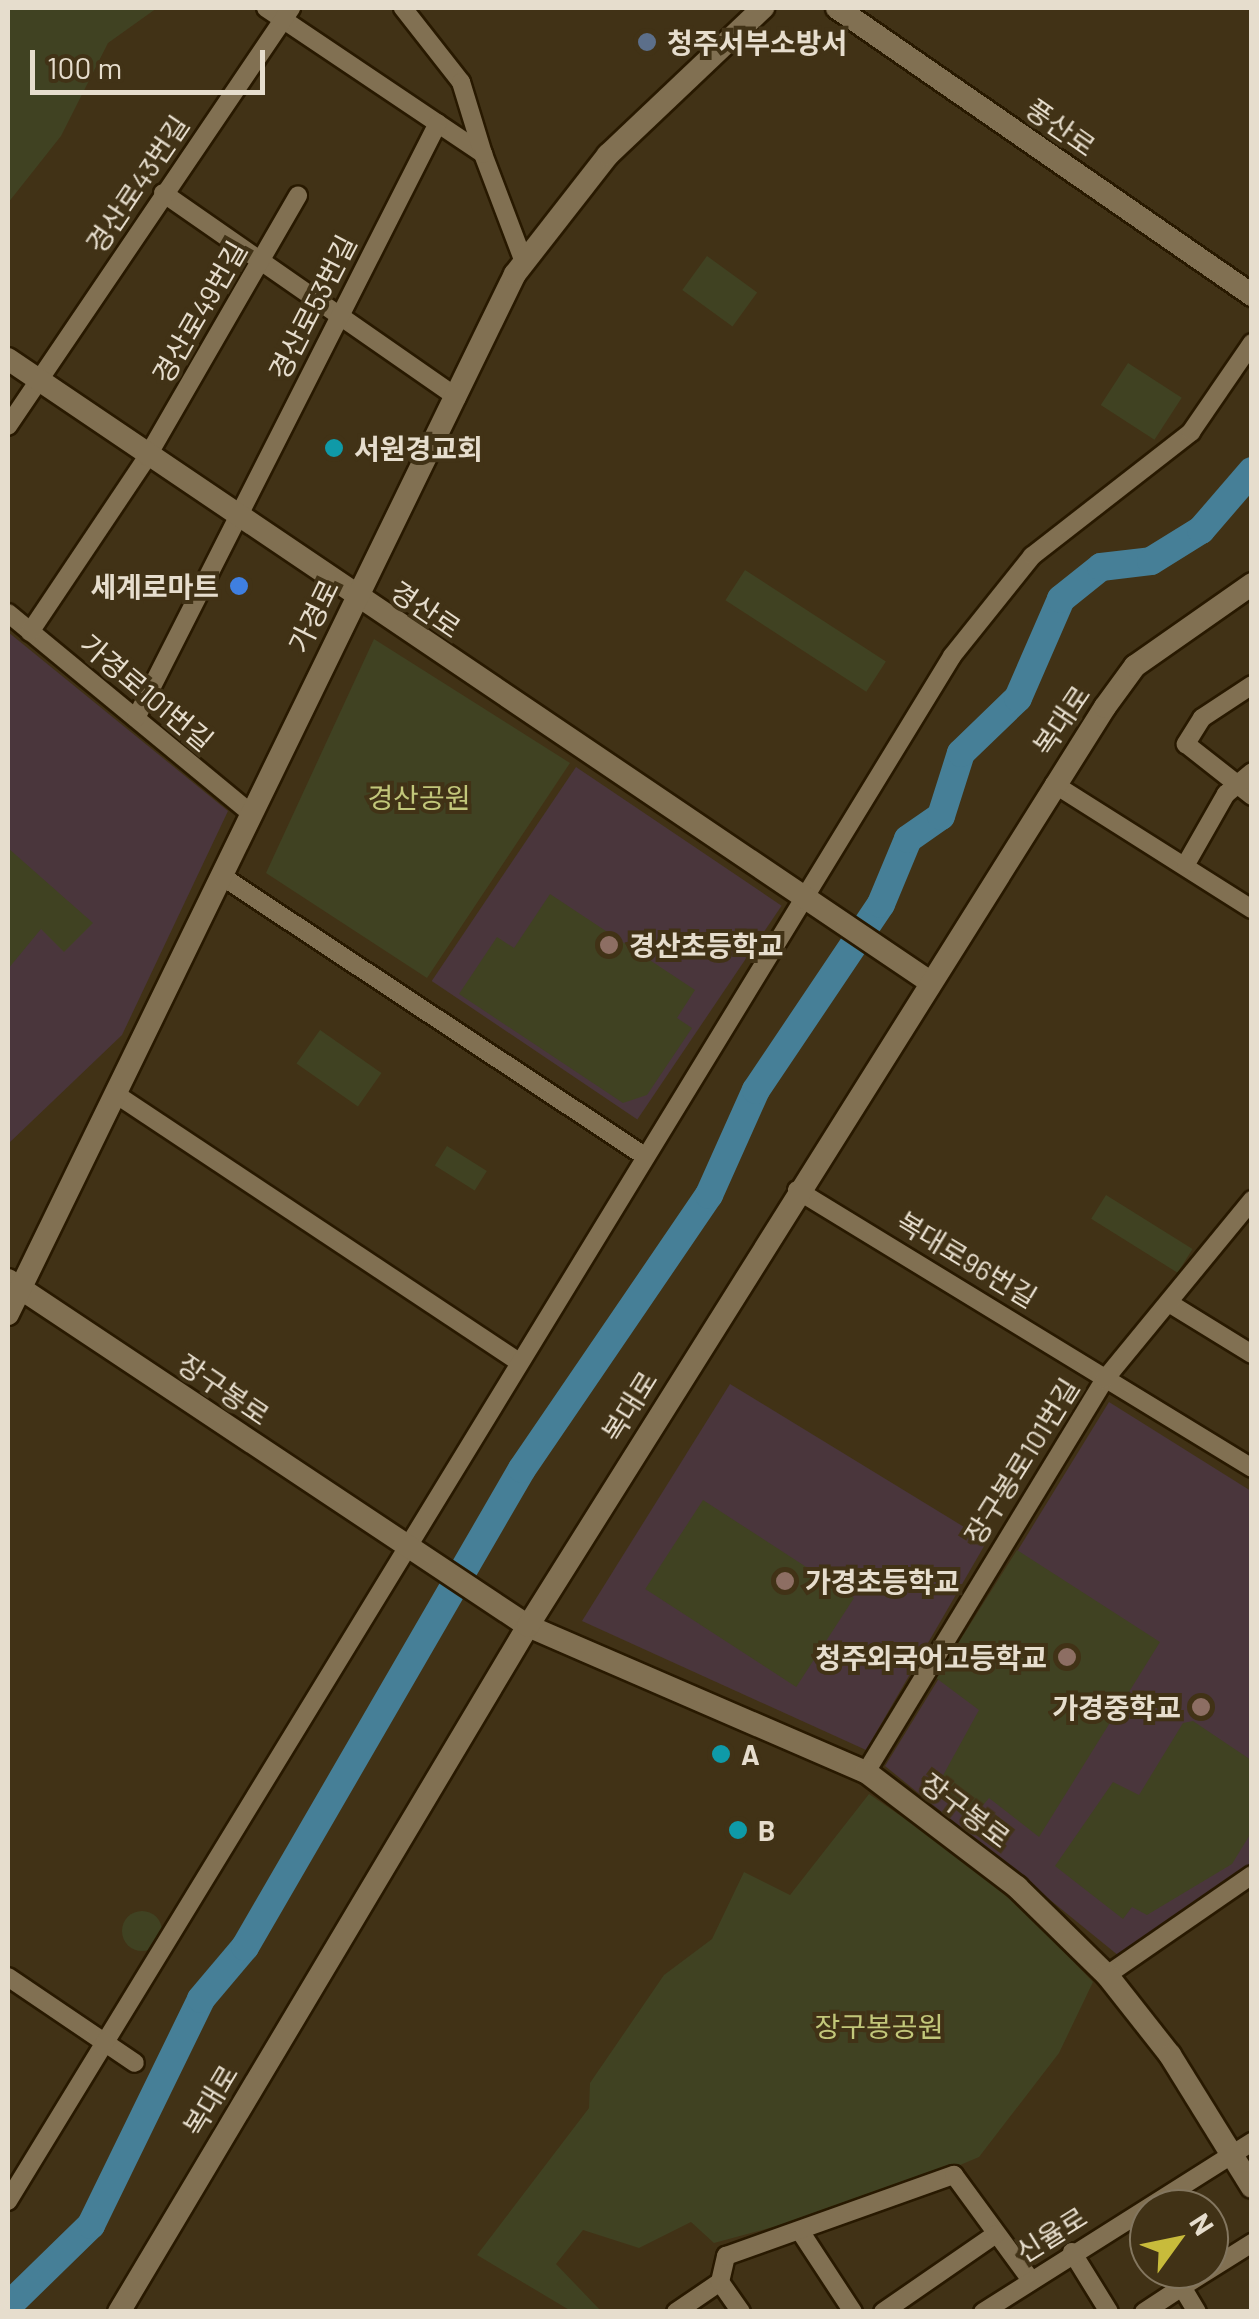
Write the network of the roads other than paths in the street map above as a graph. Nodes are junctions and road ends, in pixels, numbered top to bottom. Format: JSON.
{"nodes":[{"id":1,"x":403,"y":8,"type":"edge"},
{"id":2,"x":763,"y":8,"type":"edge"},
{"id":3,"x":836,"y":8,"type":"edge"},
{"id":4,"x":279,"y":11,"type":"edge"},
{"id":5,"x":438,"y":123,"type":"junction"},
{"id":6,"x":483,"y":154,"type":"junction"},
{"id":7,"x":164,"y":193,"type":"junction"},
{"id":8,"x":298,"y":194,"type":"dead end"},
{"id":9,"x":260,"y":260,"type":"junction"},
{"id":10,"x":524,"y":262,"type":"junction"},
{"id":11,"x":1252,"y":295,"type":"edge"},
{"id":12,"x":339,"y":314,"type":"junction"},
{"id":13,"x":1252,"y":342,"type":"edge"},
{"id":14,"x":8,"y":359,"type":"edge"},
{"id":15,"x":38,"y":380,"type":"junction"},
{"id":16,"x":458,"y":396,"type":"junction"},
{"id":17,"x":8,"y":426,"type":"edge"},
{"id":18,"x":148,"y":457,"type":"junction"},
{"id":19,"x":235,"y":516,"type":"junction"},
{"id":20,"x":1252,"y":584,"type":"edge"},
{"id":21,"x":354,"y":598,"type":"junction"},
{"id":22,"x":8,"y":613,"type":"edge"},
{"id":23,"x":30,"y":632,"type":"junction"},
{"id":24,"x":1252,"y":686,"type":"edge"},
{"id":25,"x":136,"y":718,"type":"junction"},
{"id":26,"x":1252,"y":772,"type":"edge"},
{"id":27,"x":1054,"y":784,"type":"junction"},
{"id":28,"x":1236,"y":784,"type":"junction"},
{"id":29,"x":1252,"y":796,"type":"edge"},
{"id":30,"x":251,"y":814,"type":"junction"},
{"id":31,"x":1186,"y":864,"type":"junction"},
{"id":32,"x":223,"y":877,"type":"junction"},
{"id":33,"x":810,"y":902,"type":"junction"},
{"id":34,"x":1252,"y":909,"type":"edge"},
{"id":35,"x":917,"y":973,"type":"junction"},
{"id":36,"x":117,"y":1094,"type":"junction"},
{"id":37,"x":642,"y":1155,"type":"junction"},
{"id":38,"x":797,"y":1190,"type":"junction"},
{"id":39,"x":1252,"y":1200,"type":"edge"},
{"id":40,"x":15,"y":1284,"type":"edge"},
{"id":41,"x":1168,"y":1303,"type":"junction"},
{"id":42,"x":8,"y":1314,"type":"edge"},
{"id":43,"x":1252,"y":1354,"type":"edge"},
{"id":44,"x":516,"y":1360,"type":"junction"},
{"id":45,"x":1107,"y":1376,"type":"junction"},
{"id":46,"x":1252,"y":1468,"type":"edge"},
{"id":47,"x":404,"y":1546,"type":"junction"},
{"id":48,"x":528,"y":1626,"type":"junction"},
{"id":49,"x":866,"y":1772,"type":"junction"},
{"id":50,"x":1252,"y":1875,"type":"edge"},
{"id":51,"x":1107,"y":1975,"type":"junction"},
{"id":52,"x":8,"y":1976,"type":"edge"},
{"id":53,"x":106,"y":2044,"type":"junction"},
{"id":54,"x":135,"y":2063,"type":"dead end"},
{"id":55,"x":1242,"y":2147,"type":"edge"},
{"id":56,"x":1252,"y":2187,"type":"edge"},
{"id":57,"x":8,"y":2200,"type":"edge"},
{"id":58,"x":800,"y":2231,"type":"junction"},
{"id":59,"x":996,"y":2234,"type":"junction"},
{"id":60,"x":1252,"y":2243,"type":"edge"},
{"id":61,"x":1072,"y":2252,"type":"junction"},
{"id":62,"x":1229,"y":2257,"type":"edge"},
{"id":63,"x":1030,"y":2280,"type":"junction"},
{"id":64,"x":720,"y":2282,"type":"junction"},
{"id":65,"x":1179,"y":2289,"type":"edge"},
{"id":66,"x":1183,"y":2289,"type":"edge"},
{"id":67,"x":119,"y":2312,"type":"edge"},
{"id":68,"x":676,"y":2312,"type":"edge"},
{"id":69,"x":741,"y":2312,"type":"edge"},
{"id":70,"x":853,"y":2312,"type":"edge"},
{"id":71,"x":883,"y":2312,"type":"edge"},
{"id":72,"x":983,"y":2312,"type":"edge"},
{"id":73,"x":1109,"y":2312,"type":"edge"},
{"id":74,"x":1144,"y":2312,"type":"edge"},
{"id":75,"x":1197,"y":2312,"type":"edge"}],
"edges":[{"from":1,"to":6,"type":"street"},
{"from":2,"to":10,"type":"street","name":"가경로"},
{"from":3,"to":11,"type":"street","name":"풍산로"},
{"from":4,"to":5,"type":"street"},
{"from":4,"to":7,"type":"street","name":"경산로43번길"},
{"from":5,"to":6,"type":"street"},
{"from":5,"to":12,"type":"street","name":"경산로53번길"},
{"from":6,"to":10,"type":"street"},
{"from":7,"to":9,"type":"street"},
{"from":7,"to":15,"type":"street","name":"경산로43번길"},
{"from":8,"to":9,"type":"street","name":"경산로49번길"},
{"from":9,"to":12,"type":"street"},
{"from":9,"to":18,"type":"street","name":"경산로49번길"},
{"from":10,"to":16,"type":"street","name":"가경로"},
{"from":12,"to":16,"type":"street"},
{"from":12,"to":19,"type":"street","name":"경산로53번길"},
{"from":13,"to":33,"type":"street"},
{"from":14,"to":15,"type":"street","name":"경산로"},
{"from":15,"to":17,"type":"street","name":"경산로43번길"},
{"from":15,"to":18,"type":"street","name":"경산로"},
{"from":16,"to":21,"type":"street","name":"가경로"},
{"from":18,"to":19,"type":"street","name":"경산로"},
{"from":18,"to":23,"type":"street","name":"경산로49번길"},
{"from":19,"to":21,"type":"street","name":"경산로"},
{"from":19,"to":25,"type":"street","name":"경산로53번길"},
{"from":20,"to":27,"type":"street","name":"복대로"},
{"from":21,"to":30,"type":"street","name":"가경로"},
{"from":21,"to":33,"type":"street","name":"경산로"},
{"from":22,"to":23,"type":"street","name":"가경로101번길"},
{"from":23,"to":25,"type":"street","name":"가경로101번길"},
{"from":24,"to":28,"type":"street"},
{"from":25,"to":30,"type":"street","name":"가경로101번길"},
{"from":26,"to":28,"type":"street"},
{"from":27,"to":31,"type":"street"},
{"from":27,"to":35,"type":"street","name":"복대로"},
{"from":28,"to":29,"type":"street"},
{"from":28,"to":31,"type":"street"},
{"from":30,"to":32,"type":"street","name":"가경로"},
{"from":31,"to":34,"type":"street"},
{"from":32,"to":36,"type":"street","name":"가경로"},
{"from":32,"to":37,"type":"street"},
{"from":33,"to":35,"type":"street","name":"경산로"},
{"from":33,"to":37,"type":"street"},
{"from":35,"to":38,"type":"street","name":"복대로"},
{"from":36,"to":40,"type":"street","name":"가경로"},
{"from":36,"to":44,"type":"street"},
{"from":37,"to":44,"type":"street"},
{"from":38,"to":45,"type":"street","name":"복대로96번길"},
{"from":38,"to":48,"type":"street","name":"복대로"},
{"from":39,"to":41,"type":"street","name":"장구봉로101번길"},
{"from":40,"to":42,"type":"street","name":"가경로"},
{"from":40,"to":47,"type":"street","name":"장구봉로"},
{"from":41,"to":43,"type":"street"},
{"from":41,"to":45,"type":"street","name":"장구봉로101번길"},
{"from":44,"to":47,"type":"street"},
{"from":45,"to":46,"type":"street","name":"복대로96번길"},
{"from":45,"to":49,"type":"street","name":"장구봉로101번길"},
{"from":47,"to":48,"type":"street","name":"장구봉로"},
{"from":47,"to":53,"type":"street"},
{"from":48,"to":49,"type":"street","name":"장구봉로"},
{"from":48,"to":67,"type":"street","name":"복대로"},
{"from":49,"to":51,"type":"street","name":"장구봉로"},
{"from":50,"to":51,"type":"street"},
{"from":51,"to":55,"type":"street","name":"장구봉로"},
{"from":52,"to":53,"type":"street"},
{"from":53,"to":54,"type":"street"},
{"from":53,"to":57,"type":"street"},
{"from":55,"to":56,"type":"street","name":"장구봉로"},
{"from":55,"to":61,"type":"street","name":"신율로"},
{"from":58,"to":59,"type":"street"},
{"from":58,"to":64,"type":"street"},
{"from":58,"to":70,"type":"street"},
{"from":59,"to":63,"type":"street"},
{"from":59,"to":71,"type":"street"},
{"from":60,"to":62,"type":"street"},
{"from":61,"to":63,"type":"street","name":"신율로"},
{"from":61,"to":73,"type":"street"},
{"from":63,"to":72,"type":"street","name":"신율로"},
{"from":64,"to":68,"type":"street"},
{"from":64,"to":69,"type":"street"},
{"from":65,"to":74,"type":"street"},
{"from":66,"to":75,"type":"street"}]}
